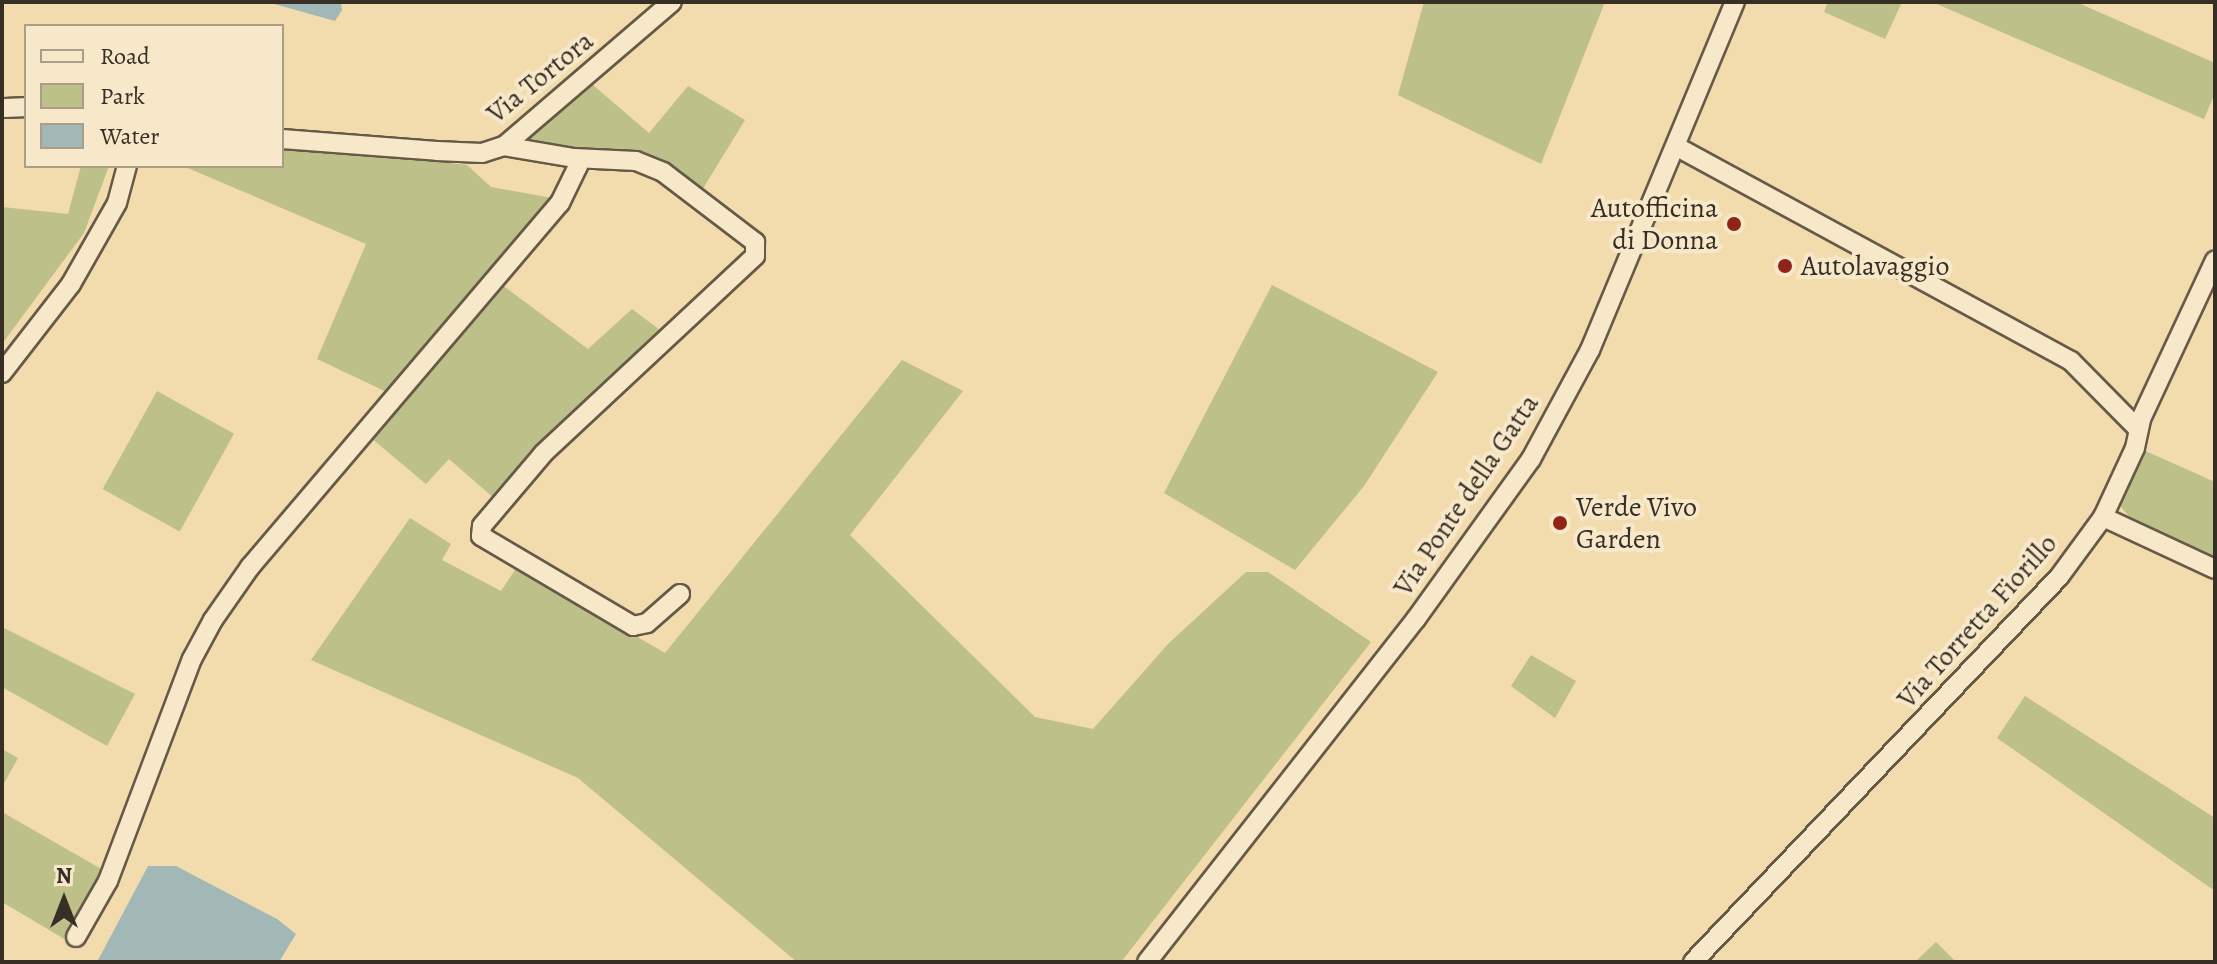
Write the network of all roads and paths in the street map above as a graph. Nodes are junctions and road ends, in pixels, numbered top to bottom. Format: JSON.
{"nodes":[{"id":1,"x":672,"y":2,"type":"edge"},
{"id":2,"x":1735,"y":2,"type":"edge"},
{"id":3,"x":24,"y":107,"type":"edge"},
{"id":4,"x":2,"y":108,"type":"edge"},
{"id":5,"x":284,"y":139,"type":"edge"},
{"id":6,"x":504,"y":146,"type":"junction"},
{"id":7,"x":1677,"y":147,"type":"junction"},
{"id":8,"x":574,"y":158,"type":"junction"},
{"id":9,"x":126,"y":168,"type":"edge"},
{"id":10,"x":2215,"y":260,"type":"edge"},
{"id":11,"x":2,"y":373,"type":"edge"},
{"id":12,"x":2138,"y":429,"type":"junction"},
{"id":13,"x":2103,"y":517,"type":"junction"},
{"id":14,"x":2215,"y":569,"type":"edge"},
{"id":15,"x":680,"y":594,"type":"dead end"},
{"id":16,"x":76,"y":937,"type":"dead end"},
{"id":17,"x":1147,"y":962,"type":"edge"},
{"id":18,"x":1693,"y":962,"type":"edge"}],
"edges":[{"from":1,"to":6,"type":"street","name":"Via Tortora"},
{"from":2,"to":7,"type":"street","name":"Via Ponte della Gatta"},
{"from":3,"to":4,"type":"street"},
{"from":5,"to":6,"type":"street","name":"Via Tortora"},
{"from":6,"to":8,"type":"street"},
{"from":7,"to":12,"type":"street"},
{"from":7,"to":17,"type":"street","name":"Via Ponte della Gatta"},
{"from":8,"to":15,"type":"street"},
{"from":8,"to":16,"type":"street"},
{"from":9,"to":11,"type":"street"},
{"from":10,"to":12,"type":"street","name":"Via Torretta Fiorillo"},
{"from":12,"to":13,"type":"street","name":"Via Torretta Fiorillo"},
{"from":13,"to":14,"type":"street"},
{"from":13,"to":18,"type":"street","name":"Via Torretta Fiorillo"}]}
